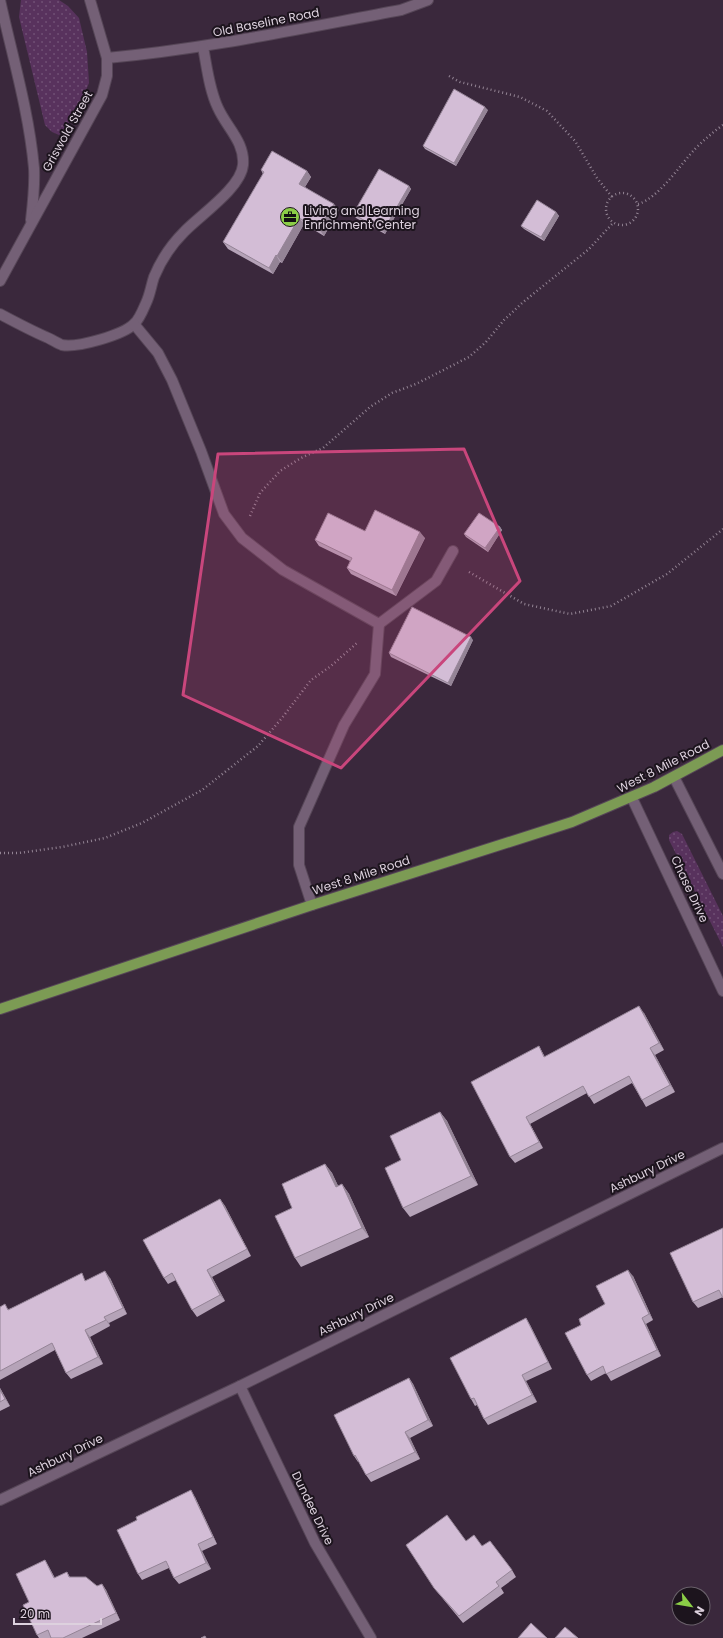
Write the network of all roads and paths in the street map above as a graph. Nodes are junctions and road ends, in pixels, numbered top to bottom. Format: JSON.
{"nodes":[{"id":1,"x":0,"y":0,"type":"edge"},
{"id":2,"x":90,"y":0,"type":"edge"},
{"id":3,"x":428,"y":0,"type":"edge"},
{"id":4,"x":203,"y":47,"type":"junction"},
{"id":5,"x":107,"y":58,"type":"junction"},
{"id":6,"x":449,"y":76,"type":"dead end"},
{"id":7,"x":723,"y":125,"type":"edge"},
{"id":8,"x":612,"y":197,"type":"junction"},
{"id":9,"x":638,"y":204,"type":"junction"},
{"id":10,"x":613,"y":222,"type":"junction"},
{"id":11,"x":31,"y":224,"type":"junction"},
{"id":12,"x":0,"y":281,"type":"edge"},
{"id":13,"x":0,"y":314,"type":"edge"},
{"id":14,"x":134,"y":324,"type":"junction"},
{"id":15,"x":250,"y":520,"type":"dead end"},
{"id":16,"x":723,"y":529,"type":"edge"},
{"id":17,"x":453,"y":551,"type":"dead end"},
{"id":18,"x":469,"y":572,"type":"dead end"},
{"id":19,"x":379,"y":624,"type":"junction"},
{"id":20,"x":723,"y":750,"type":"edge"},
{"id":21,"x":674,"y":777,"type":"junction"},
{"id":22,"x":632,"y":798,"type":"junction"},
{"id":23,"x":0,"y":853,"type":"edge"},
{"id":24,"x":723,"y":874,"type":"edge"},
{"id":25,"x":312,"y":905,"type":"junction"},
{"id":26,"x":723,"y":991,"type":"edge"},
{"id":27,"x":0,"y":1009,"type":"edge"},
{"id":28,"x":723,"y":1148,"type":"edge"},
{"id":29,"x":240,"y":1386,"type":"junction"},
{"id":30,"x":0,"y":1500,"type":"edge"},
{"id":31,"x":371,"y":1638,"type":"edge"}],
"edges":[{"from":1,"to":11,"type":"street","name":"Griswold Street"},
{"from":2,"to":5,"type":"street","name":"Griswold Street"},
{"from":3,"to":4,"type":"street","name":"Old Baseline Road"},
{"from":4,"to":5,"type":"street","name":"Old Baseline Road"},
{"from":4,"to":14,"type":"street"},
{"from":5,"to":11,"type":"street","name":"Griswold Street"},
{"from":6,"to":8,"type":"path"},
{"from":7,"to":9,"type":"path"},
{"from":8,"to":9,"type":"path"},
{"from":8,"to":10,"type":"path"},
{"from":9,"to":10,"type":"path"},
{"from":10,"to":15,"type":"path"},
{"from":11,"to":12,"type":"street","name":"Griswold Street"},
{"from":13,"to":14,"type":"street"},
{"from":14,"to":19,"type":"street"},
{"from":16,"to":18,"type":"path"},
{"from":17,"to":19,"type":"street"},
{"from":19,"to":23,"type":"path"},
{"from":19,"to":25,"type":"street"},
{"from":20,"to":21,"type":"main road","name":"West 8 Mile Road"},
{"from":21,"to":22,"type":"main road","name":"West 8 Mile Road"},
{"from":21,"to":24,"type":"street"},
{"from":22,"to":25,"type":"main road","name":"West 8 Mile Road"},
{"from":22,"to":26,"type":"street","name":"Chase Drive"},
{"from":25,"to":27,"type":"main road","name":"West 8 Mile Road"},
{"from":28,"to":29,"type":"street","name":"Ashbury Drive"},
{"from":29,"to":30,"type":"street","name":"Ashbury Drive"},
{"from":29,"to":31,"type":"street","name":"Dundee Drive"}]}
